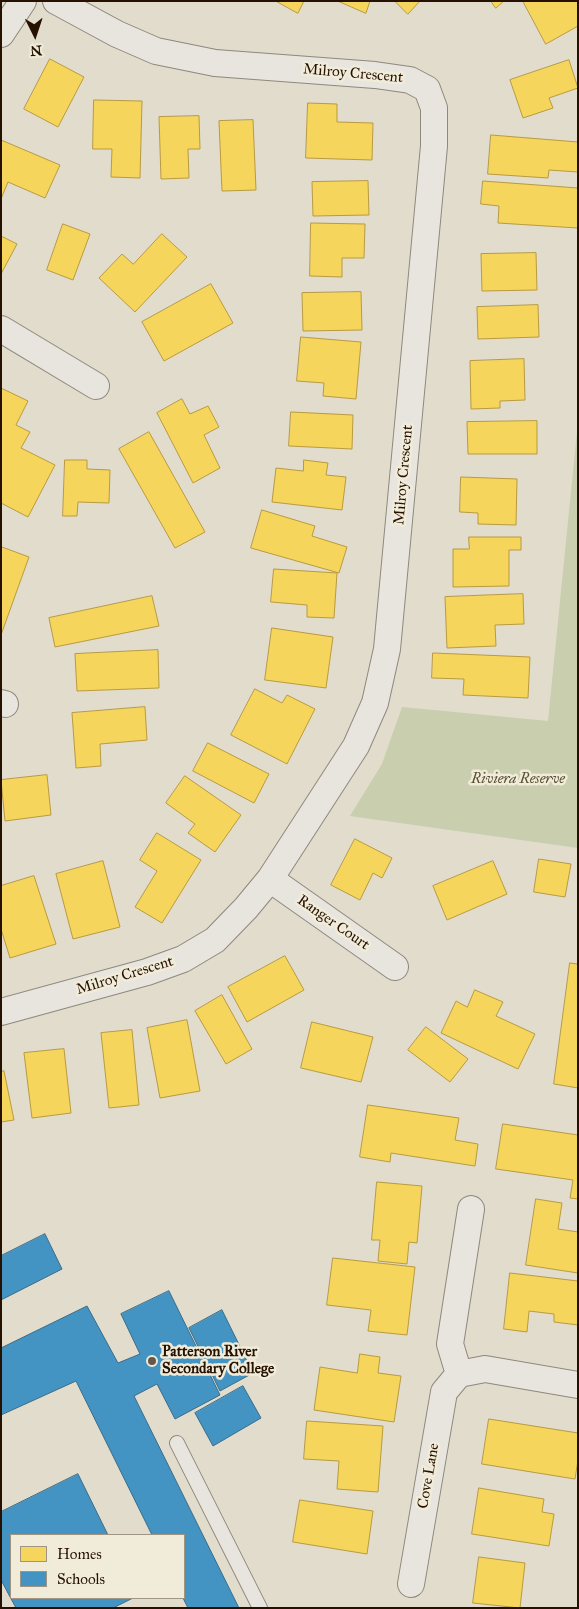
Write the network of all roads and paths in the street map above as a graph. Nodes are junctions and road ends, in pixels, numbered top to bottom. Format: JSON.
{"nodes":[{"id":1,"x":32,"y":1,"type":"edge"},
{"id":2,"x":56,"y":1,"type":"edge"},
{"id":3,"x":75,"y":9,"type":"edge"},
{"id":4,"x":11,"y":19,"type":"edge"},
{"id":5,"x":1,"y":329,"type":"edge"},
{"id":6,"x":96,"y":386,"type":"dead end"},
{"id":7,"x":270,"y":879,"type":"junction"},
{"id":8,"x":395,"y":968,"type":"dead end"},
{"id":9,"x":1,"y":1012,"type":"edge"},
{"id":10,"x":471,"y":1209,"type":"dead end"},
{"id":11,"x":459,"y":1374,"type":"junction"},
{"id":12,"x":578,"y":1385,"type":"edge"},
{"id":13,"x":177,"y":1443,"type":"dead end"},
{"id":14,"x":411,"y":1584,"type":"dead end"},
{"id":15,"x":260,"y":1608,"type":"edge"}],
"edges":[{"from":1,"to":4,"type":"street"},
{"from":2,"to":3,"type":"street","name":"Milroy Crescent"},
{"from":3,"to":7,"type":"street","name":"Milroy Crescent"},
{"from":5,"to":6,"type":"street"},
{"from":7,"to":8,"type":"street","name":"Ranger Court"},
{"from":7,"to":9,"type":"street","name":"Milroy Crescent"},
{"from":10,"to":11,"type":"street"},
{"from":11,"to":12,"type":"street"},
{"from":11,"to":14,"type":"street","name":"Cove Lane"},
{"from":13,"to":15,"type":"lane"}]}
